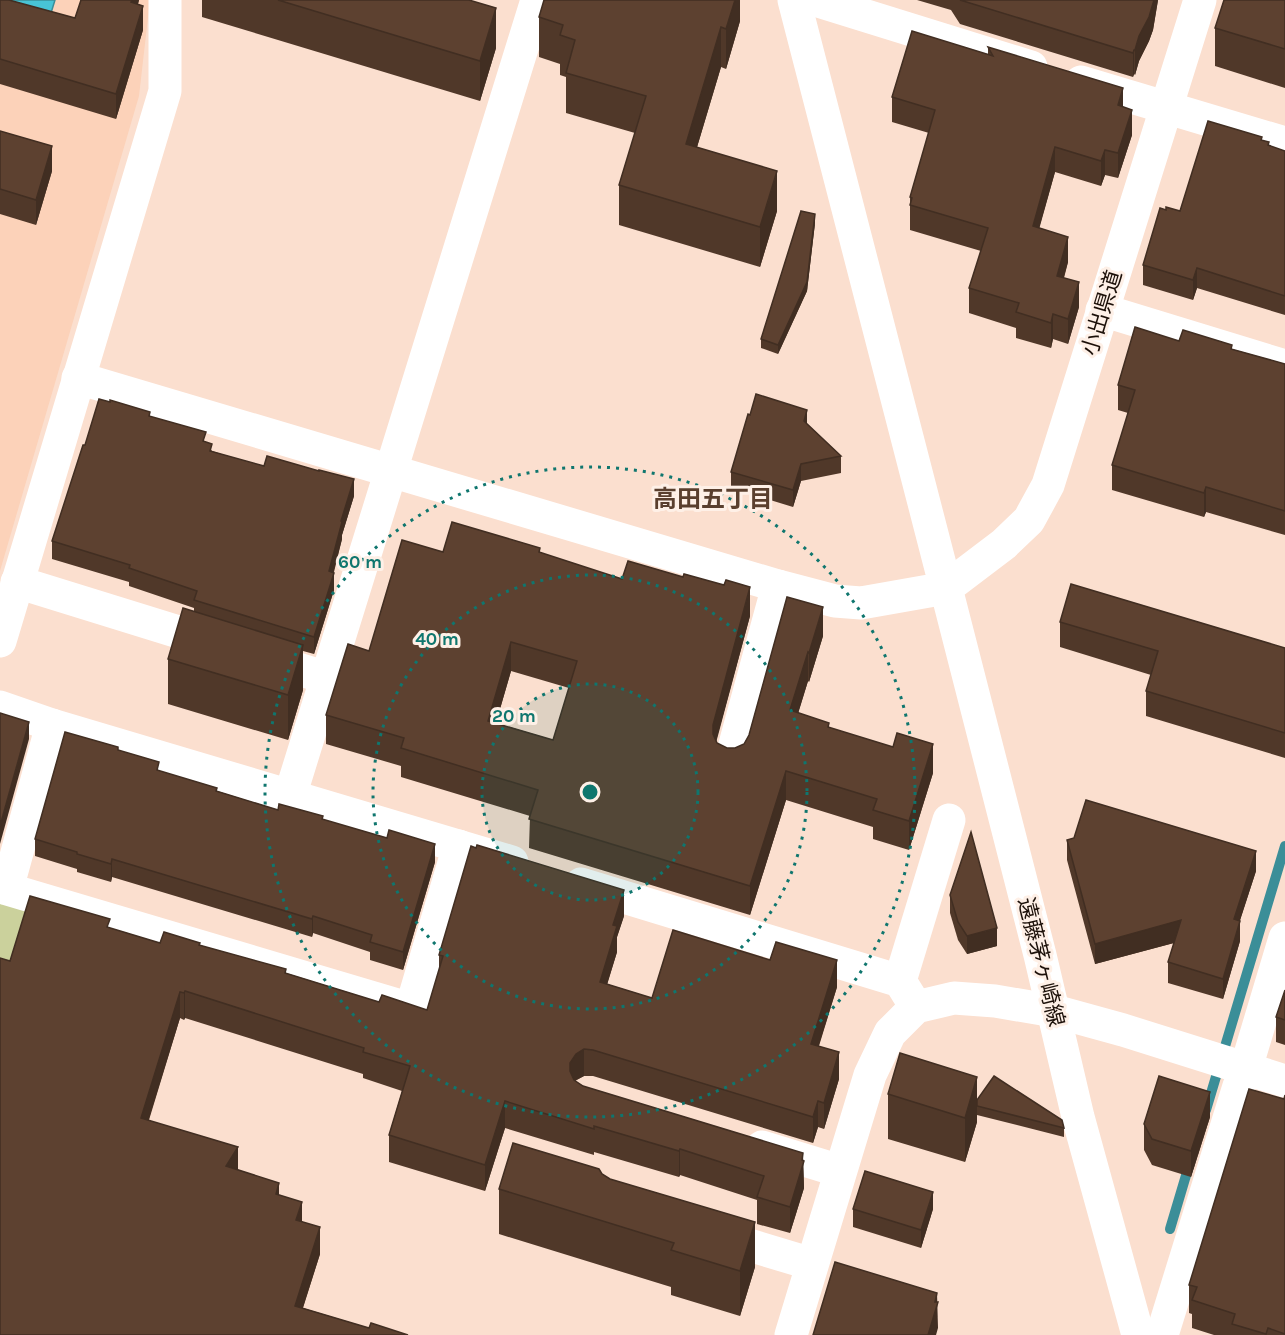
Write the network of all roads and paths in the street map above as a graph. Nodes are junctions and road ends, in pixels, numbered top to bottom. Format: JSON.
{"nodes":[{"id":1,"x":165,"y":0,"type":"edge"},
{"id":2,"x":537,"y":0,"type":"edge"},
{"id":3,"x":794,"y":0,"type":"edge"},
{"id":4,"x":815,"y":0,"type":"edge"},
{"id":5,"x":1200,"y":0,"type":"edge"},
{"id":6,"x":1167,"y":108,"type":"junction"},
{"id":7,"x":1285,"y":143,"type":"edge"},
{"id":8,"x":1102,"y":310,"type":"junction"},
{"id":9,"x":1285,"y":366,"type":"edge"},
{"id":10,"x":78,"y":378,"type":"junction"},
{"id":11,"x":391,"y":470,"type":"junction"},
{"id":12,"x":17,"y":582,"type":"junction"},
{"id":13,"x":778,"y":586,"type":"junction"},
{"id":14,"x":946,"y":588,"type":"junction"},
{"id":15,"x":0,"y":641,"type":"edge"},
{"id":16,"x":311,"y":673,"type":"dead end"},
{"id":17,"x":0,"y":706,"type":"edge"},
{"id":18,"x":52,"y":725,"type":"junction"},
{"id":19,"x":731,"y":759,"type":"edge"},
{"id":20,"x":290,"y":796,"type":"junction"},
{"id":21,"x":949,"y":820,"type":"dead end"},
{"id":22,"x":459,"y":846,"type":"junction"},
{"id":23,"x":1285,"y":938,"type":"edge"},
{"id":24,"x":908,"y":994,"type":"junction"},
{"id":25,"x":1054,"y":1011,"type":"junction"},
{"id":26,"x":1242,"y":1074,"type":"junction"},
{"id":27,"x":1285,"y":1080,"type":"edge"},
{"id":28,"x":731,"y":1138,"type":"edge"},
{"id":29,"x":840,"y":1171,"type":"junction"},
{"id":30,"x":681,"y":1225,"type":"edge"},
{"id":31,"x":812,"y":1264,"type":"junction"},
{"id":32,"x":790,"y":1335,"type":"edge"},
{"id":33,"x":1138,"y":1335,"type":"edge"},
{"id":34,"x":1162,"y":1335,"type":"edge"}],
"edges":[{"from":1,"to":10,"type":"street"},
{"from":2,"to":11,"type":"street"},
{"from":3,"to":14,"type":"street","name":"遠藤茅ヶ崎線"},
{"from":4,"to":6,"type":"street"},
{"from":5,"to":6,"type":"street","name":"小出県道"},
{"from":6,"to":7,"type":"street"},
{"from":6,"to":8,"type":"street","name":"小出県道"},
{"from":8,"to":9,"type":"street"},
{"from":8,"to":14,"type":"street","name":"小出県道"},
{"from":10,"to":11,"type":"street"},
{"from":10,"to":12,"type":"street"},
{"from":11,"to":13,"type":"street"},
{"from":11,"to":20,"type":"street"},
{"from":12,"to":15,"type":"street"},
{"from":12,"to":16,"type":"street"},
{"from":13,"to":14,"type":"street"},
{"from":13,"to":19,"type":"street"},
{"from":14,"to":25,"type":"street","name":"遠藤茅ヶ崎線"},
{"from":17,"to":18,"type":"street"},
{"from":18,"to":20,"type":"street"},
{"from":18,"to":22,"type":"street"},
{"from":20,"to":22,"type":"street"},
{"from":21,"to":24,"type":"street"},
{"from":22,"to":24,"type":"street"},
{"from":23,"to":26,"type":"street"},
{"from":24,"to":25,"type":"street"},
{"from":24,"to":29,"type":"street"},
{"from":25,"to":26,"type":"street"},
{"from":25,"to":33,"type":"street","name":"遠藤茅ヶ崎線"},
{"from":26,"to":27,"type":"street"},
{"from":26,"to":34,"type":"street"},
{"from":28,"to":29,"type":"street"},
{"from":29,"to":31,"type":"street"},
{"from":30,"to":31,"type":"street"},
{"from":31,"to":32,"type":"street"}]}
